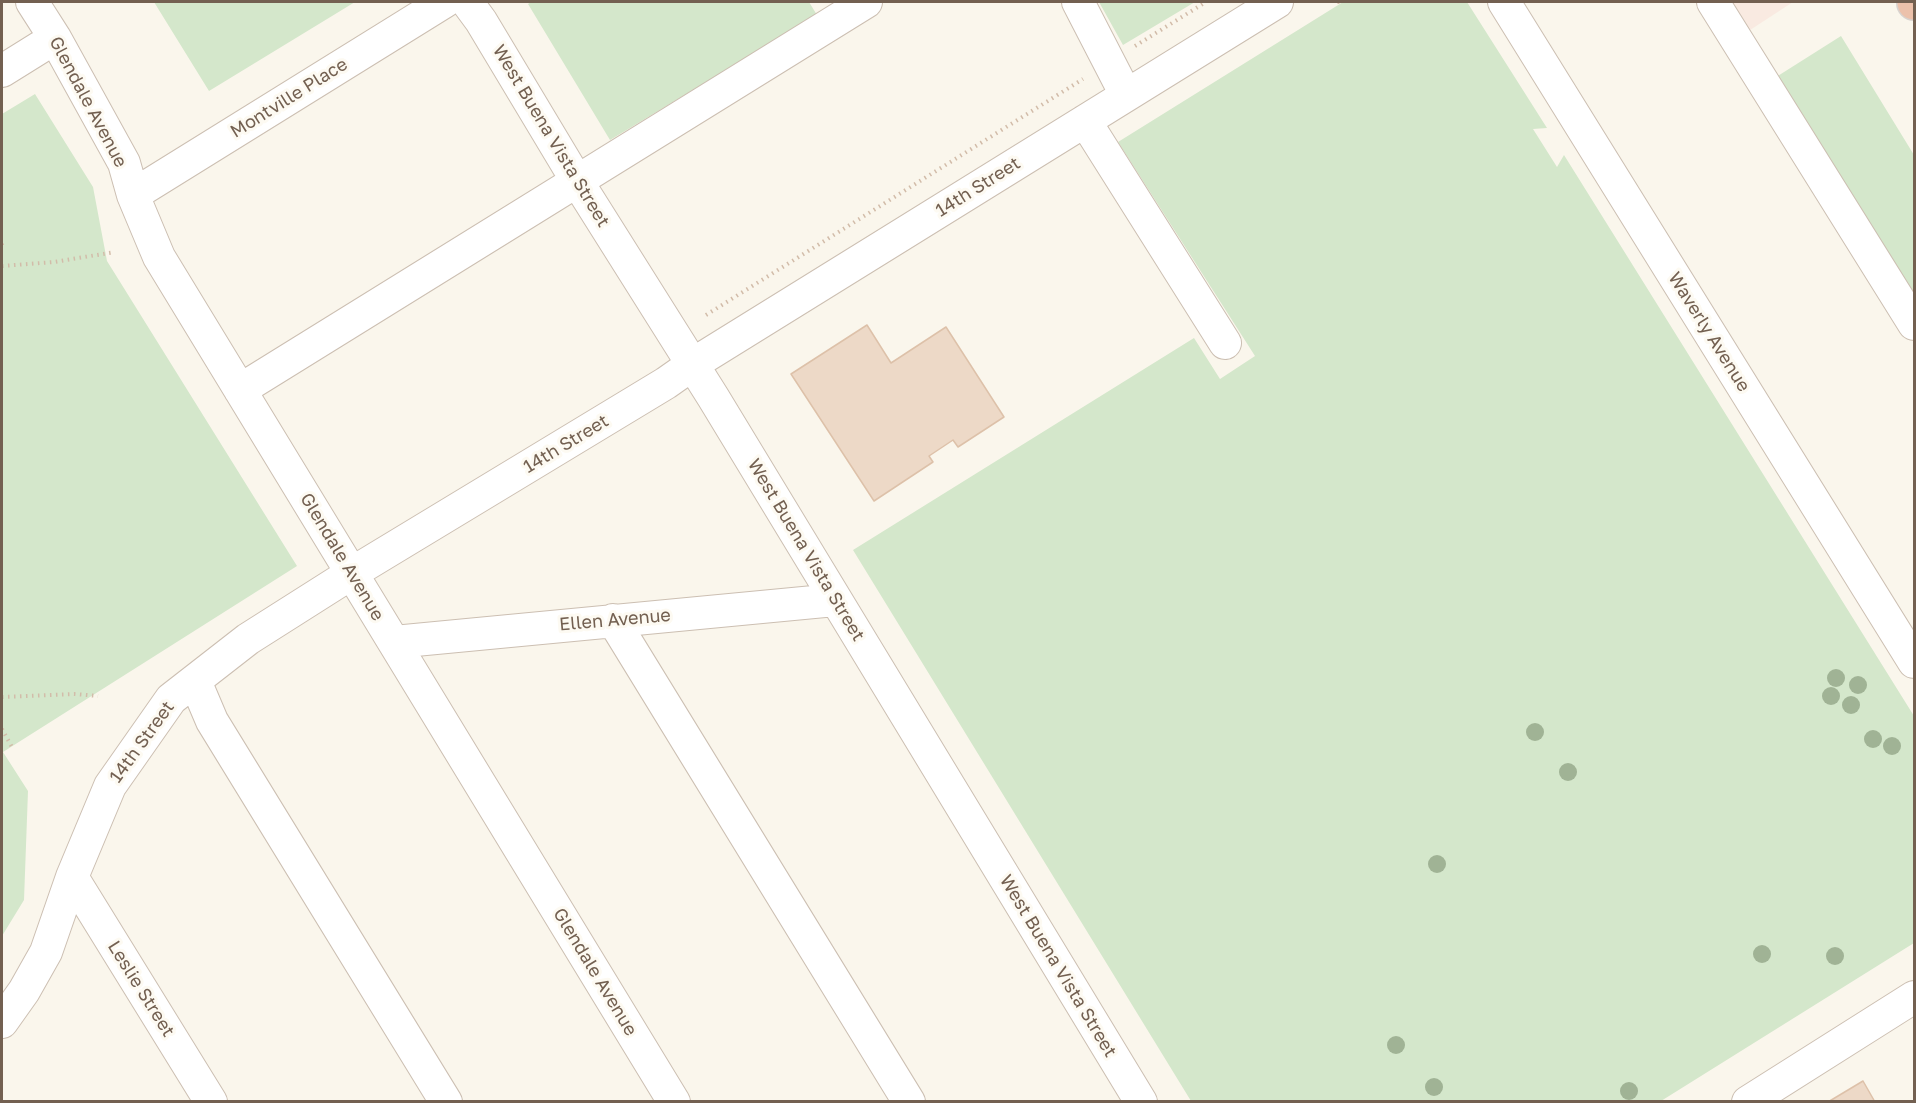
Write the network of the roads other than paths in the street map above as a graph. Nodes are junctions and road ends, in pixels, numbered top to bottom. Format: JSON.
{"nodes":[{"id":1,"x":444,"y":2,"type":"edge"},
{"id":2,"x":467,"y":2,"type":"edge"},
{"id":3,"x":866,"y":2,"type":"edge"},
{"id":4,"x":1078,"y":2,"type":"edge"},
{"id":5,"x":1277,"y":2,"type":"edge"},
{"id":6,"x":1504,"y":2,"type":"edge"},
{"id":7,"x":1713,"y":2,"type":"edge"},
{"id":8,"x":39,"y":4,"type":"edge"},
{"id":9,"x":55,"y":38,"type":"junction"},
{"id":10,"x":2,"y":71,"type":"edge"},
{"id":11,"x":1126,"y":95,"type":"junction"},
{"id":12,"x":1085,"y":121,"type":"junction"},
{"id":13,"x":577,"y":181,"type":"junction"},
{"id":14,"x":133,"y":195,"type":"junction"},
{"id":15,"x":1914,"y":324,"type":"edge"},
{"id":16,"x":1226,"y":343,"type":"dead end"},
{"id":17,"x":693,"y":364,"type":"junction"},
{"id":18,"x":240,"y":390,"type":"junction"},
{"id":19,"x":352,"y":573,"type":"junction"},
{"id":20,"x":835,"y":600,"type":"junction"},
{"id":21,"x":613,"y":620,"type":"junction"},
{"id":22,"x":394,"y":642,"type":"junction"},
{"id":23,"x":1914,"y":662,"type":"edge"},
{"id":24,"x":195,"y":681,"type":"junction"},
{"id":25,"x":72,"y":877,"type":"junction"},
{"id":26,"x":1914,"y":997,"type":"edge"},
{"id":27,"x":2,"y":1022,"type":"edge"},
{"id":28,"x":211,"y":1101,"type":"edge"},
{"id":29,"x":446,"y":1101,"type":"edge"},
{"id":30,"x":674,"y":1101,"type":"edge"},
{"id":31,"x":909,"y":1101,"type":"edge"},
{"id":32,"x":1141,"y":1101,"type":"edge"},
{"id":33,"x":1748,"y":1101,"type":"edge"}],
"edges":[{"from":1,"to":14,"type":"street","name":"Montville Place"},
{"from":2,"to":13,"type":"street","name":"West Buena Vista Street"},
{"from":3,"to":13,"type":"street"},
{"from":4,"to":11,"type":"street"},
{"from":5,"to":11,"type":"street","name":"14th Street"},
{"from":6,"to":23,"type":"street","name":"Waverly Avenue"},
{"from":7,"to":15,"type":"street"},
{"from":8,"to":9,"type":"street","name":"Glendale Avenue"},
{"from":9,"to":10,"type":"street"},
{"from":9,"to":14,"type":"street","name":"Glendale Avenue"},
{"from":11,"to":12,"type":"street","name":"14th Street"},
{"from":12,"to":16,"type":"street"},
{"from":12,"to":17,"type":"street","name":"14th Street"},
{"from":13,"to":17,"type":"street","name":"West Buena Vista Street"},
{"from":13,"to":18,"type":"street"},
{"from":14,"to":18,"type":"street","name":"Glendale Avenue"},
{"from":17,"to":19,"type":"street","name":"14th Street"},
{"from":17,"to":20,"type":"street","name":"West Buena Vista Street"},
{"from":18,"to":19,"type":"street","name":"Glendale Avenue"},
{"from":19,"to":22,"type":"street","name":"Glendale Avenue"},
{"from":19,"to":24,"type":"street","name":"14th Street"},
{"from":20,"to":21,"type":"street","name":"Ellen Avenue"},
{"from":20,"to":32,"type":"street","name":"West Buena Vista Street"},
{"from":21,"to":22,"type":"street","name":"Ellen Avenue"},
{"from":21,"to":31,"type":"street"},
{"from":22,"to":30,"type":"street","name":"Glendale Avenue"},
{"from":24,"to":25,"type":"street","name":"14th Street"},
{"from":24,"to":29,"type":"street"},
{"from":25,"to":27,"type":"street","name":"14th Street"},
{"from":25,"to":28,"type":"street","name":"Leslie Street"},
{"from":26,"to":33,"type":"street"}]}
